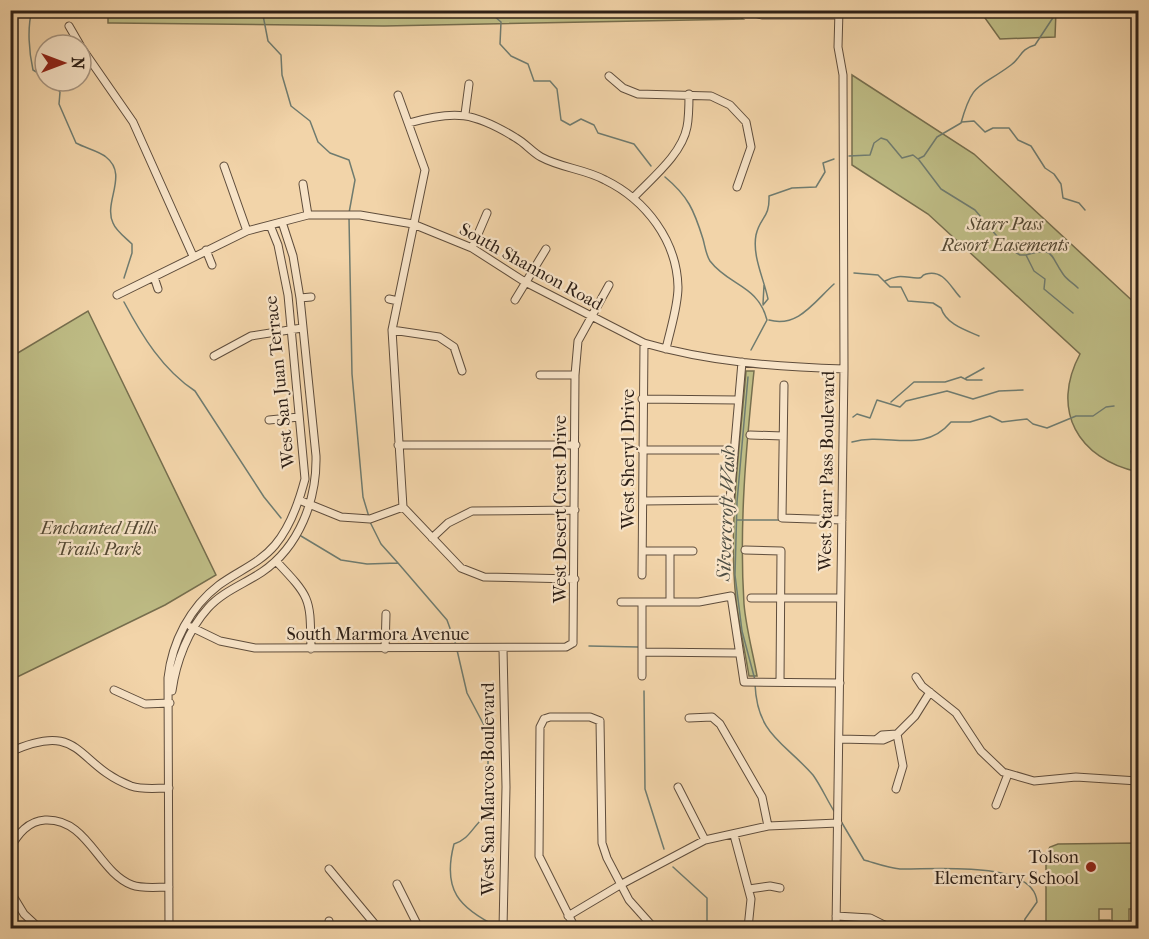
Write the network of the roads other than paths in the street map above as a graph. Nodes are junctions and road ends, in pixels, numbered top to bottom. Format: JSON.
{"nodes":[{"id":1,"x":743,"y":10,"type":"edge"},
{"id":2,"x":840,"y":12,"type":"edge"},
{"id":3,"x":69,"y":26,"type":"dead end"},
{"id":4,"x":73,"y":33,"type":"edge"},
{"id":5,"x":93,"y":65,"type":"edge"},
{"id":6,"x":609,"y":76,"type":"dead end"},
{"id":7,"x":469,"y":84,"type":"dead end"},
{"id":8,"x":689,"y":94,"type":"junction"},
{"id":9,"x":398,"y":95,"type":"dead end"},
{"id":10,"x":465,"y":114,"type":"junction"},
{"id":11,"x":409,"y":123,"type":"junction"},
{"id":12,"x":224,"y":166,"type":"dead end"},
{"id":13,"x":303,"y":184,"type":"dead end"},
{"id":14,"x":737,"y":187,"type":"dead end"},
{"id":15,"x":634,"y":197,"type":"junction"},
{"id":16,"x":488,"y":213,"type":"dead end"},
{"id":17,"x":308,"y":215,"type":"junction"},
{"id":18,"x":282,"y":222,"type":"junction"},
{"id":19,"x":413,"y":224,"type":"junction"},
{"id":20,"x":270,"y":225,"type":"junction"},
{"id":21,"x":247,"y":231,"type":"junction"},
{"id":22,"x":472,"y":248,"type":"junction"},
{"id":23,"x":546,"y":249,"type":"dead end"},
{"id":24,"x":206,"y":250,"type":"junction"},
{"id":25,"x":193,"y":256,"type":"junction"},
{"id":26,"x":212,"y":265,"type":"dead end"},
{"id":27,"x":154,"y":277,"type":"junction"},
{"id":28,"x":525,"y":282,"type":"junction"},
{"id":29,"x":609,"y":285,"type":"dead end"},
{"id":30,"x":158,"y":290,"type":"dead end"},
{"id":31,"x":117,"y":295,"type":"dead end"},
{"id":32,"x":311,"y":297,"type":"dead end"},
{"id":33,"x":300,"y":298,"type":"junction"},
{"id":34,"x":389,"y":299,"type":"dead end"},
{"id":35,"x":514,"y":300,"type":"dead end"},
{"id":36,"x":398,"y":301,"type":"junction"},
{"id":37,"x":590,"y":317,"type":"junction"},
{"id":38,"x":302,"y":328,"type":"junction"},
{"id":39,"x":290,"y":330,"type":"junction"},
{"id":40,"x":392,"y":330,"type":"junction"},
{"id":41,"x":645,"y":343,"type":"junction"},
{"id":42,"x":666,"y":349,"type":"junction"},
{"id":43,"x":214,"y":356,"type":"dead end"},
{"id":44,"x":742,"y":362,"type":"junction"},
{"id":45,"x":844,"y":369,"type":"junction"},
{"id":46,"x":462,"y":371,"type":"dead end"},
{"id":47,"x":540,"y":375,"type":"dead end"},
{"id":48,"x":575,"y":375,"type":"junction"},
{"id":49,"x":784,"y":385,"type":"dead end"},
{"id":50,"x":642,"y":399,"type":"junction"},
{"id":51,"x":738,"y":400,"type":"junction"},
{"id":52,"x":299,"y":417,"type":"junction"},
{"id":53,"x":269,"y":420,"type":"dead end"},
{"id":54,"x":750,"y":435,"type":"dead end"},
{"id":55,"x":783,"y":436,"type":"junction"},
{"id":56,"x":576,"y":445,"type":"junction"},
{"id":57,"x":398,"y":446,"type":"junction"},
{"id":58,"x":642,"y":450,"type":"junction"},
{"id":59,"x":733,"y":450,"type":"junction"},
{"id":60,"x":299,"y":500,"type":"junction"},
{"id":61,"x":643,"y":501,"type":"junction"},
{"id":62,"x":310,"y":506,"type":"junction"},
{"id":63,"x":402,"y":507,"type":"junction"},
{"id":64,"x":575,"y":510,"type":"junction"},
{"id":65,"x":842,"y":520,"type":"junction"},
{"id":66,"x":432,"y":538,"type":"junction"},
{"id":67,"x":745,"y":550,"type":"dead end"},
{"id":68,"x":643,"y":551,"type":"junction"},
{"id":69,"x":670,"y":551,"type":"junction"},
{"id":70,"x":693,"y":551,"type":"dead end"},
{"id":71,"x":276,"y":561,"type":"junction"},
{"id":72,"x":642,"y":575,"type":"dead end"},
{"id":73,"x":575,"y":579,"type":"junction"},
{"id":74,"x":751,"y":598,"type":"dead end"},
{"id":75,"x":781,"y":598,"type":"junction"},
{"id":76,"x":840,"y":598,"type":"junction"},
{"id":77,"x":670,"y":601,"type":"junction"},
{"id":78,"x":621,"y":602,"type":"dead end"},
{"id":79,"x":642,"y":603,"type":"junction"},
{"id":80,"x":386,"y":614,"type":"dead end"},
{"id":81,"x":186,"y":623,"type":"junction"},
{"id":82,"x":193,"y":628,"type":"junction"},
{"id":83,"x":575,"y":645,"type":"joint"},
{"id":84,"x":311,"y":649,"type":"junction"},
{"id":85,"x":385,"y":649,"type":"junction"},
{"id":86,"x":503,"y":649,"type":"junction"},
{"id":87,"x":642,"y":652,"type":"junction"},
{"id":88,"x":739,"y":653,"type":"junction"},
{"id":89,"x":642,"y":676,"type":"dead end"},
{"id":90,"x":916,"y":677,"type":"dead end"},
{"id":91,"x":780,"y":682,"type":"junction"},
{"id":92,"x":840,"y":683,"type":"junction"},
{"id":93,"x":114,"y":690,"type":"dead end"},
{"id":94,"x":930,"y":692,"type":"junction"},
{"id":95,"x":170,"y":703,"type":"junction"},
{"id":96,"x":689,"y":718,"type":"dead end"},
{"id":97,"x":897,"y":734,"type":"junction"},
{"id":98,"x":839,"y":740,"type":"junction"},
{"id":99,"x":10,"y":752,"type":"edge"},
{"id":100,"x":1008,"y":774,"type":"junction"},
{"id":101,"x":1138,"y":781,"type":"edge"},
{"id":102,"x":678,"y":787,"type":"dead end"},
{"id":103,"x":169,"y":788,"type":"junction"},
{"id":104,"x":896,"y":789,"type":"dead end"},
{"id":105,"x":996,"y":805,"type":"dead end"},
{"id":106,"x":838,"y":824,"type":"junction"},
{"id":107,"x":768,"y":826,"type":"junction"},
{"id":108,"x":734,"y":835,"type":"junction"},
{"id":109,"x":705,"y":840,"type":"junction"},
{"id":110,"x":10,"y":848,"type":"edge"},
{"id":111,"x":329,"y":869,"type":"dead end"},
{"id":112,"x":398,"y":884,"type":"dead end"},
{"id":113,"x":620,"y":885,"type":"junction"},
{"id":114,"x":169,"y":887,"type":"junction"},
{"id":115,"x":780,"y":888,"type":"dead end"},
{"id":116,"x":749,"y":889,"type":"junction"},
{"id":117,"x":10,"y":891,"type":"edge"},
{"id":118,"x":568,"y":916,"type":"junction"},
{"id":119,"x":836,"y":916,"type":"junction"},
{"id":120,"x":861,"y":917,"type":"junction"},
{"id":121,"x":882,"y":924,"type":"junction"},
{"id":122,"x":861,"y":927,"type":"junction"},
{"id":123,"x":39,"y":928,"type":"edge"},
{"id":124,"x":169,"y":928,"type":"edge"},
{"id":125,"x":378,"y":928,"type":"edge"},
{"id":126,"x":419,"y":928,"type":"edge"},
{"id":127,"x":503,"y":928,"type":"edge"},
{"id":128,"x":574,"y":928,"type":"edge"},
{"id":129,"x":654,"y":928,"type":"edge"},
{"id":130,"x":748,"y":928,"type":"edge"},
{"id":131,"x":836,"y":928,"type":"edge"},
{"id":132,"x":892,"y":928,"type":"edge"}],
"edges":[{"from":1,"to":2,"type":"street"},
{"from":2,"to":45,"type":"street","name":"West Starr Pass Boulevard"},
{"from":3,"to":4,"type":"street"},
{"from":5,"to":25,"type":"street"},
{"from":6,"to":8,"type":"street"},
{"from":7,"to":10,"type":"street"},
{"from":8,"to":14,"type":"street"},
{"from":8,"to":15,"type":"street"},
{"from":9,"to":11,"type":"street"},
{"from":10,"to":11,"type":"street"},
{"from":10,"to":15,"type":"street"},
{"from":11,"to":19,"type":"street"},
{"from":12,"to":21,"type":"street"},
{"from":13,"to":17,"type":"street"},
{"from":15,"to":42,"type":"street"},
{"from":16,"to":22,"type":"street"},
{"from":17,"to":18,"type":"street","name":"South Shannon Road"},
{"from":17,"to":19,"type":"street","name":"South Shannon Road"},
{"from":18,"to":20,"type":"street","name":"South Shannon Road"},
{"from":18,"to":33,"type":"street","name":"West San Juan Terrace"},
{"from":19,"to":22,"type":"street","name":"South Shannon Road"},
{"from":19,"to":36,"type":"street"},
{"from":20,"to":21,"type":"street","name":"South Shannon Road"},
{"from":20,"to":39,"type":"street","name":"West San Juan Terrace"},
{"from":21,"to":24,"type":"street","name":"South Shannon Road"},
{"from":22,"to":28,"type":"street","name":"South Shannon Road"},
{"from":23,"to":28,"type":"street"},
{"from":24,"to":25,"type":"street","name":"South Shannon Road"},
{"from":24,"to":26,"type":"street"},
{"from":25,"to":27,"type":"street","name":"South Shannon Road"},
{"from":27,"to":30,"type":"street"},
{"from":27,"to":31,"type":"street","name":"South Shannon Road"},
{"from":28,"to":35,"type":"street"},
{"from":28,"to":37,"type":"street","name":"South Shannon Road"},
{"from":29,"to":37,"type":"street","name":"West Desert Crest Drive"},
{"from":32,"to":33,"type":"street","name":"West San Juan Terrace"},
{"from":33,"to":38,"type":"street","name":"West San Juan Terrace"},
{"from":34,"to":36,"type":"street"},
{"from":36,"to":40,"type":"street"},
{"from":37,"to":41,"type":"street","name":"South Shannon Road"},
{"from":37,"to":48,"type":"street","name":"West Desert Crest Drive"},
{"from":38,"to":39,"type":"street"},
{"from":38,"to":62,"type":"street","name":"West San Juan Terrace"},
{"from":39,"to":43,"type":"street"},
{"from":39,"to":52,"type":"street","name":"West San Juan Terrace"},
{"from":40,"to":46,"type":"street"},
{"from":40,"to":57,"type":"street"},
{"from":41,"to":42,"type":"street","name":"South Shannon Road"},
{"from":41,"to":50,"type":"street","name":"West Sheryl Drive"},
{"from":42,"to":44,"type":"street","name":"South Shannon Road"},
{"from":44,"to":45,"type":"street","name":"South Shannon Road"},
{"from":44,"to":51,"type":"street"},
{"from":45,"to":65,"type":"street","name":"West Starr Pass Boulevard"},
{"from":47,"to":48,"type":"street"},
{"from":48,"to":56,"type":"street","name":"West Desert Crest Drive"},
{"from":49,"to":55,"type":"street"},
{"from":50,"to":51,"type":"street"},
{"from":50,"to":58,"type":"street","name":"West Sheryl Drive"},
{"from":51,"to":59,"type":"street"},
{"from":52,"to":53,"type":"street"},
{"from":52,"to":60,"type":"street","name":"West San Juan Terrace"},
{"from":54,"to":55,"type":"street"},
{"from":55,"to":65,"type":"street"},
{"from":56,"to":57,"type":"street"},
{"from":56,"to":64,"type":"street","name":"West Desert Crest Drive"},
{"from":57,"to":63,"type":"street"},
{"from":58,"to":59,"type":"street"},
{"from":58,"to":61,"type":"street","name":"West Sheryl Drive"},
{"from":59,"to":61,"type":"street"},
{"from":60,"to":62,"type":"street"},
{"from":60,"to":81,"type":"street","name":"West San Juan Terrace"},
{"from":61,"to":68,"type":"street","name":"West Sheryl Drive"},
{"from":62,"to":63,"type":"street"},
{"from":62,"to":71,"type":"street","name":"West San Juan Terrace"},
{"from":63,"to":66,"type":"street"},
{"from":64,"to":66,"type":"street"},
{"from":64,"to":73,"type":"street","name":"West Desert Crest Drive"},
{"from":65,"to":76,"type":"street","name":"West Starr Pass Boulevard"},
{"from":66,"to":73,"type":"street"},
{"from":67,"to":75,"type":"street"},
{"from":68,"to":69,"type":"street"},
{"from":68,"to":72,"type":"street","name":"West Sheryl Drive"},
{"from":69,"to":70,"type":"street"},
{"from":69,"to":77,"type":"street"},
{"from":71,"to":82,"type":"street","name":"West San Juan Terrace"},
{"from":71,"to":84,"type":"street"},
{"from":73,"to":83,"type":"street","name":"West Desert Crest Drive"},
{"from":74,"to":75,"type":"street"},
{"from":75,"to":76,"type":"street"},
{"from":75,"to":91,"type":"street"},
{"from":76,"to":92,"type":"street","name":"West Starr Pass Boulevard"},
{"from":77,"to":79,"type":"street"},
{"from":77,"to":88,"type":"street"},
{"from":78,"to":79,"type":"street"},
{"from":79,"to":87,"type":"street"},
{"from":80,"to":85,"type":"street"},
{"from":81,"to":82,"type":"street","name":"South Marmora Avenue"},
{"from":81,"to":95,"type":"street","name":"West San Juan Terrace"},
{"from":82,"to":84,"type":"street","name":"South Marmora Avenue"},
{"from":82,"to":95,"type":"street","name":"West San Juan Terrace"},
{"from":83,"to":86,"type":"street","name":"South Marmora Avenue"},
{"from":84,"to":85,"type":"street","name":"South Marmora Avenue"},
{"from":85,"to":86,"type":"street","name":"South Marmora Avenue"},
{"from":86,"to":127,"type":"street","name":"West San Marcos Boulevard"},
{"from":87,"to":88,"type":"street"},
{"from":87,"to":89,"type":"street"},
{"from":88,"to":91,"type":"street"},
{"from":90,"to":94,"type":"street"},
{"from":91,"to":92,"type":"street"},
{"from":92,"to":98,"type":"street","name":"West Starr Pass Boulevard"},
{"from":93,"to":95,"type":"street"},
{"from":94,"to":97,"type":"street"},
{"from":94,"to":100,"type":"street"},
{"from":95,"to":103,"type":"street","name":"West San Juan Terrace"},
{"from":96,"to":107,"type":"street"},
{"from":97,"to":98,"type":"street"},
{"from":97,"to":104,"type":"street"},
{"from":98,"to":106,"type":"street","name":"West Starr Pass Boulevard"},
{"from":99,"to":103,"type":"street"},
{"from":100,"to":101,"type":"street"},
{"from":100,"to":105,"type":"street"},
{"from":102,"to":109,"type":"street"},
{"from":103,"to":114,"type":"street","name":"West San Juan Terrace"},
{"from":106,"to":107,"type":"street"},
{"from":106,"to":119,"type":"street","name":"West Starr Pass Boulevard"},
{"from":107,"to":108,"type":"street"},
{"from":108,"to":109,"type":"street"},
{"from":108,"to":116,"type":"street"},
{"from":109,"to":113,"type":"street"},
{"from":110,"to":114,"type":"street"},
{"from":111,"to":125,"type":"street"},
{"from":112,"to":126,"type":"street"},
{"from":113,"to":118,"type":"street"},
{"from":113,"to":118,"type":"street"},
{"from":113,"to":129,"type":"street"},
{"from":114,"to":124,"type":"street","name":"West San Juan Terrace"},
{"from":115,"to":116,"type":"street"},
{"from":116,"to":130,"type":"street"},
{"from":117,"to":123,"type":"street"},
{"from":118,"to":128,"type":"street"},
{"from":119,"to":120,"type":"street"},
{"from":119,"to":131,"type":"street","name":"West Starr Pass Boulevard"},
{"from":120,"to":121,"type":"street"},
{"from":120,"to":122,"type":"street"},
{"from":121,"to":122,"type":"street"},
{"from":121,"to":132,"type":"street"},
{"from":122,"to":131,"type":"street"}]}
